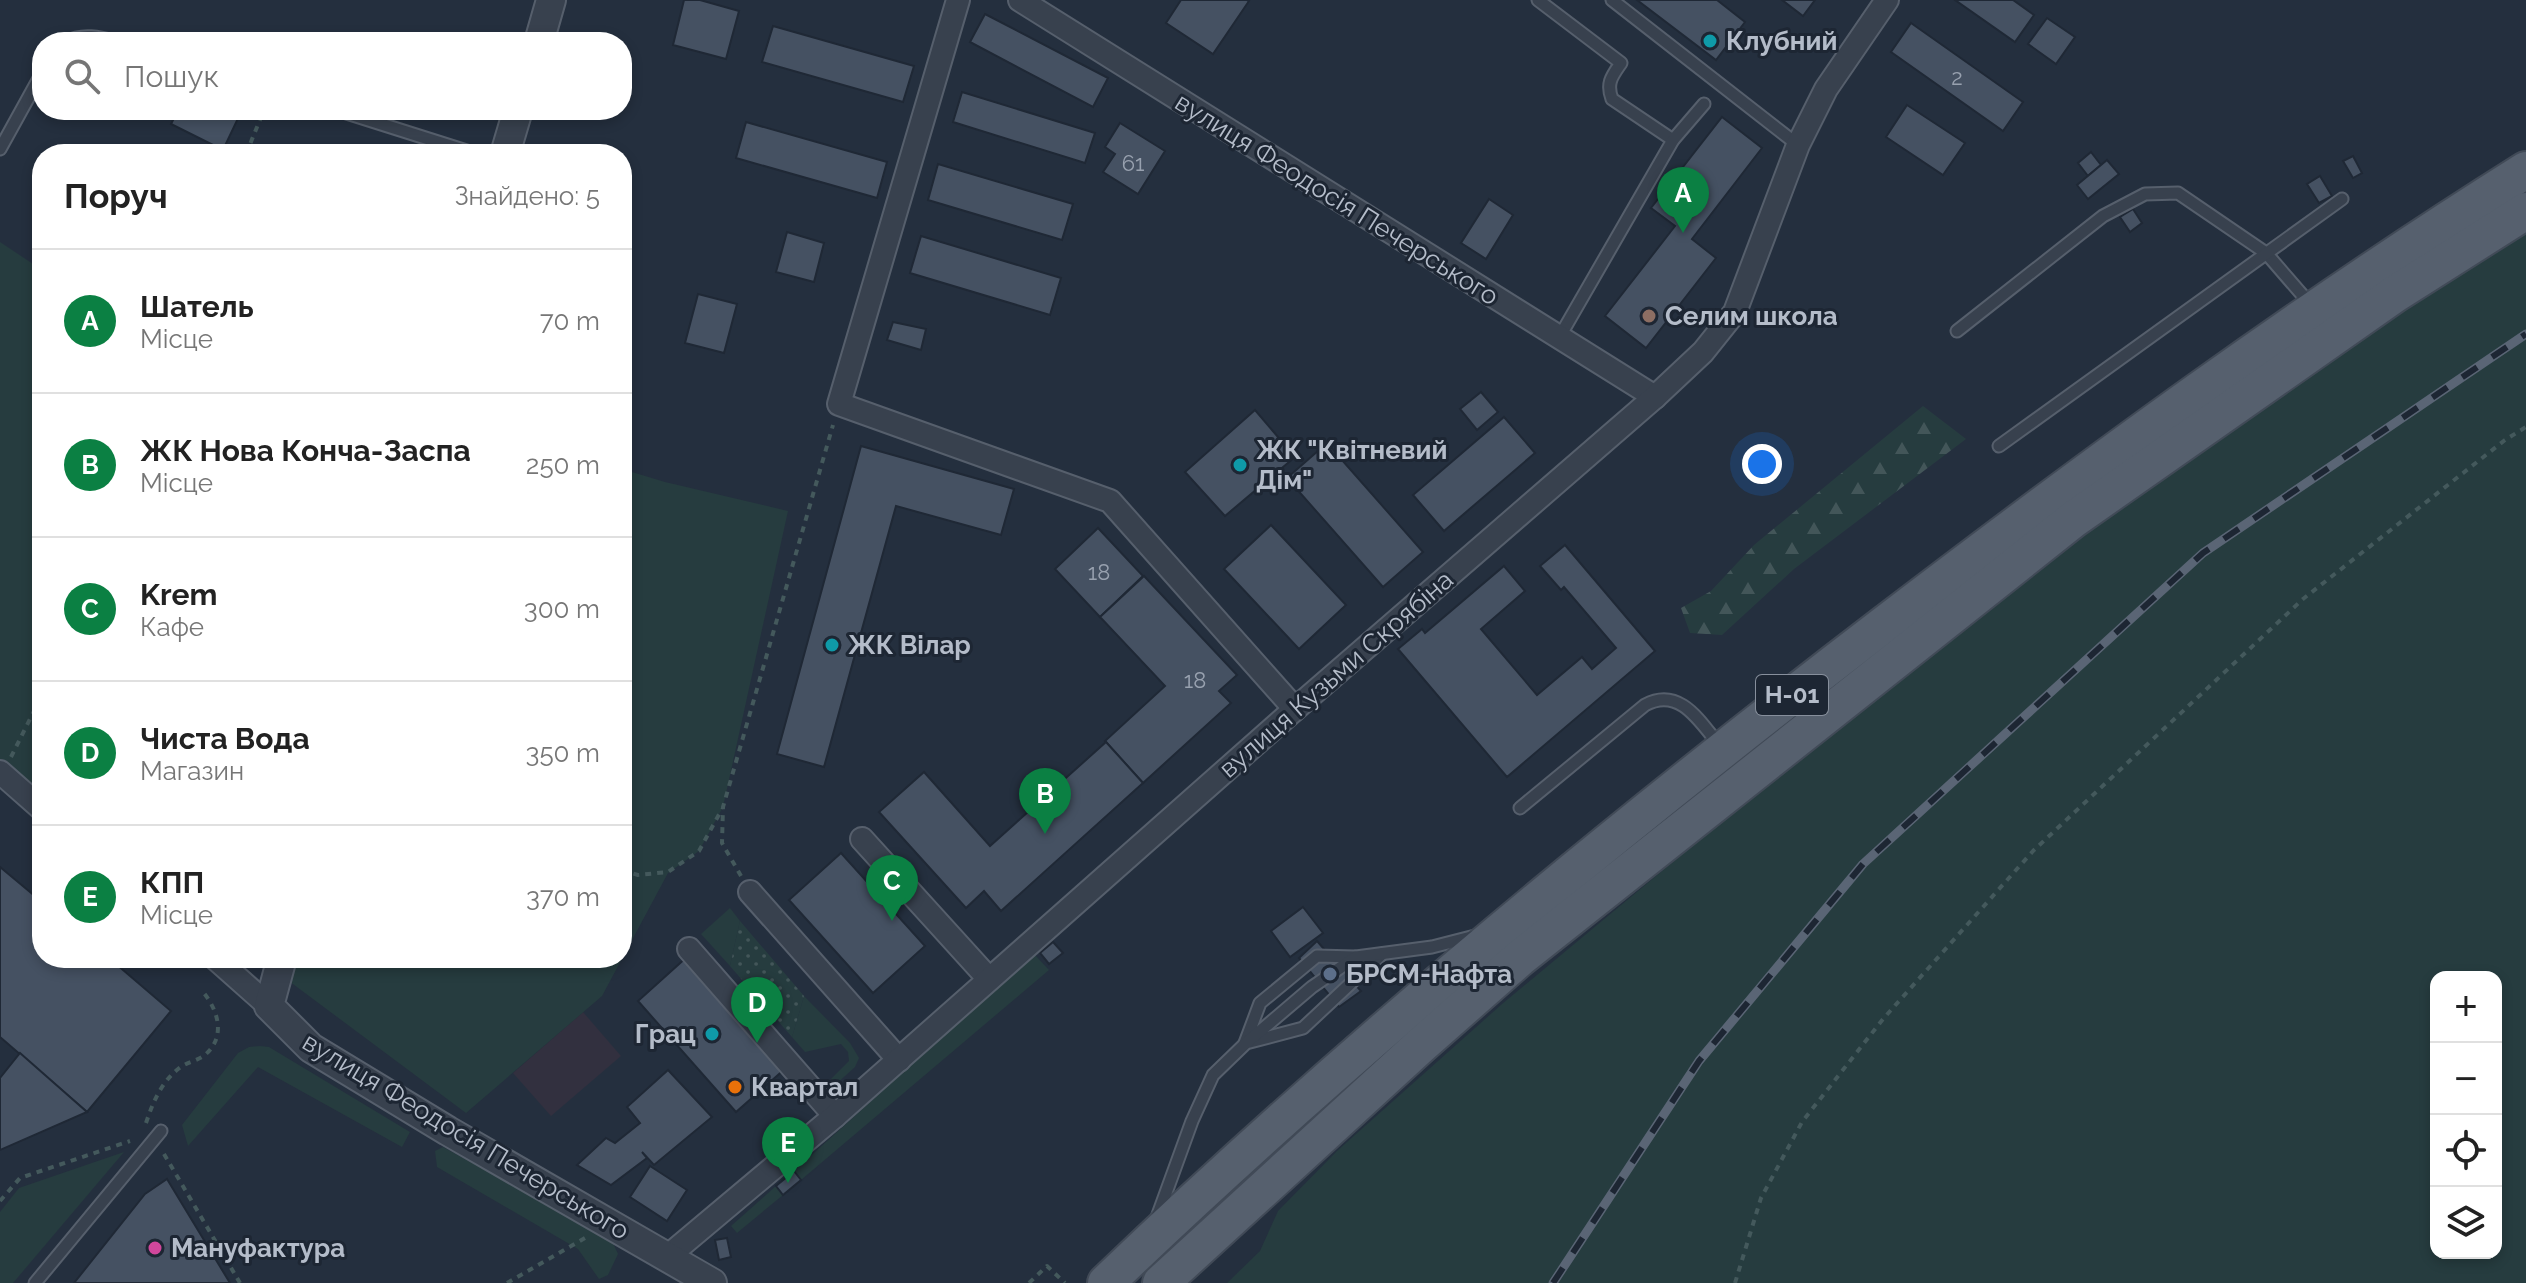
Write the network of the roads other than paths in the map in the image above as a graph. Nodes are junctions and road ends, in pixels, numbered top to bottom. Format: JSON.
{"nodes":[{"id":1,"x":551,"y":0,"type":"edge"},
{"id":2,"x":958,"y":0,"type":"edge"},
{"id":3,"x":1020,"y":0,"type":"edge"},
{"id":4,"x":1538,"y":0,"type":"edge"},
{"id":5,"x":1612,"y":0,"type":"edge"},
{"id":6,"x":1887,"y":0,"type":"edge"},
{"id":7,"x":542,"y":32,"type":"edge"},
{"id":8,"x":32,"y":91,"type":"edge"},
{"id":9,"x":1704,"y":104,"type":"dead end"},
{"id":10,"x":369,"y":120,"type":"edge"},
{"id":11,"x":515,"y":120,"type":"edge"},
{"id":12,"x":1673,"y":140,"type":"junction"},
{"id":13,"x":444,"y":144,"type":"edge"},
{"id":14,"x":508,"y":144,"type":"edge"},
{"id":15,"x":1798,"y":145,"type":"junction"},
{"id":16,"x":0,"y":149,"type":"edge"},
{"id":17,"x":2526,"y":170,"type":"edge"},
{"id":18,"x":2342,"y":199,"type":"dead end"},
{"id":19,"x":2526,"y":211,"type":"edge"},
{"id":20,"x":2266,"y":253,"type":"junction"},
{"id":21,"x":2314,"y":308,"type":"junction"},
{"id":22,"x":1957,"y":331,"type":"dead end"},
{"id":23,"x":1560,"y":336,"type":"junction"},
{"id":24,"x":1655,"y":397,"type":"junction"},
{"id":25,"x":1999,"y":446,"type":"dead end"},
{"id":26,"x":1295,"y":709,"type":"junction"},
{"id":27,"x":1722,"y":748,"type":"junction"},
{"id":28,"x":2,"y":773,"type":"edge"},
{"id":29,"x":32,"y":800,"type":"edge"},
{"id":30,"x":1520,"y":808,"type":"dead end"},
{"id":31,"x":862,"y":839,"type":"dead end"},
{"id":32,"x":750,"y":892,"type":"road end"},
{"id":33,"x":1502,"y":928,"type":"junction"},
{"id":34,"x":689,"y":949,"type":"dead end"},
{"id":35,"x":1382,"y":954,"type":"junction"},
{"id":36,"x":1356,"y":957,"type":"junction"},
{"id":37,"x":226,"y":968,"type":"edge"},
{"id":38,"x":279,"y":968,"type":"edge"},
{"id":39,"x":989,"y":979,"type":"junction"},
{"id":40,"x":269,"y":1006,"type":"junction"},
{"id":41,"x":1245,"y":1044,"type":"junction"},
{"id":42,"x":899,"y":1060,"type":"junction"},
{"id":43,"x":835,"y":1116,"type":"junction"},
{"id":44,"x":158,"y":1135,"type":"road end"},
{"id":45,"x":1149,"y":1242,"type":"junction"},
{"id":46,"x":667,"y":1257,"type":"junction"},
{"id":47,"x":35,"y":1283,"type":"edge"},
{"id":48,"x":712,"y":1283,"type":"edge"},
{"id":49,"x":1106,"y":1283,"type":"edge"},
{"id":50,"x":1161,"y":1283,"type":"edge"}],
"edges":[{"from":1,"to":7,"type":"street"},
{"from":2,"to":26,"type":"street"},
{"from":3,"to":23,"type":"street","name":"вулиця Феодосія Печерського"},
{"from":4,"to":12,"type":"lane"},
{"from":5,"to":15,"type":"lane"},
{"from":6,"to":15,"type":"street","name":"вулиця Кузьми Скрябіна"},
{"from":8,"to":16,"type":"lane"},
{"from":9,"to":12,"type":"lane"},
{"from":10,"to":13,"type":"lane"},
{"from":11,"to":14,"type":"street"},
{"from":12,"to":23,"type":"lane"},
{"from":15,"to":24,"type":"street","name":"вулиця Кузьми Скрябіна"},
{"from":17,"to":21,"type":"main road","number":"Н-01"},
{"from":18,"to":20,"type":"lane"},
{"from":19,"to":50,"type":"main road","number":"Н-01"},
{"from":20,"to":21,"type":"lane"},
{"from":20,"to":22,"type":"lane"},
{"from":20,"to":25,"type":"lane"},
{"from":21,"to":27,"type":"main road","number":"Н-01"},
{"from":23,"to":24,"type":"street","name":"вулиця Феодосія Печерського"},
{"from":24,"to":26,"type":"street","name":"вулиця Кузьми Скрябіна"},
{"from":26,"to":39,"type":"street","name":"вулиця Кузьми Скрябіна"},
{"from":27,"to":30,"type":"lane"},
{"from":27,"to":33,"type":"main road","number":"Н-01"},
{"from":28,"to":29,"type":"street"},
{"from":31,"to":39,"type":"street"},
{"from":32,"to":42,"type":"street"},
{"from":33,"to":35,"type":"lane"},
{"from":33,"to":45,"type":"main road","number":"Н-01"},
{"from":34,"to":43,"type":"street"},
{"from":35,"to":36,"type":"lane"},
{"from":35,"to":41,"type":"lane"},
{"from":36,"to":41,"type":"lane"},
{"from":36,"to":41,"type":"lane"},
{"from":37,"to":40,"type":"street"},
{"from":38,"to":40,"type":"street"},
{"from":39,"to":42,"type":"street","name":"вулиця Кузьми Скрябіна"},
{"from":40,"to":46,"type":"street","name":"вулиця Феодосія Печерського"},
{"from":41,"to":45,"type":"lane"},
{"from":42,"to":43,"type":"street","name":"вулиця Кузьми Скрябіна"},
{"from":43,"to":46,"type":"street","name":"вулиця Кузьми Скрябіна"},
{"from":44,"to":47,"type":"lane"},
{"from":45,"to":49,"type":"main road","number":"Н-01"},
{"from":46,"to":48,"type":"street","name":"вулиця Феодосія Печерського"}]}
